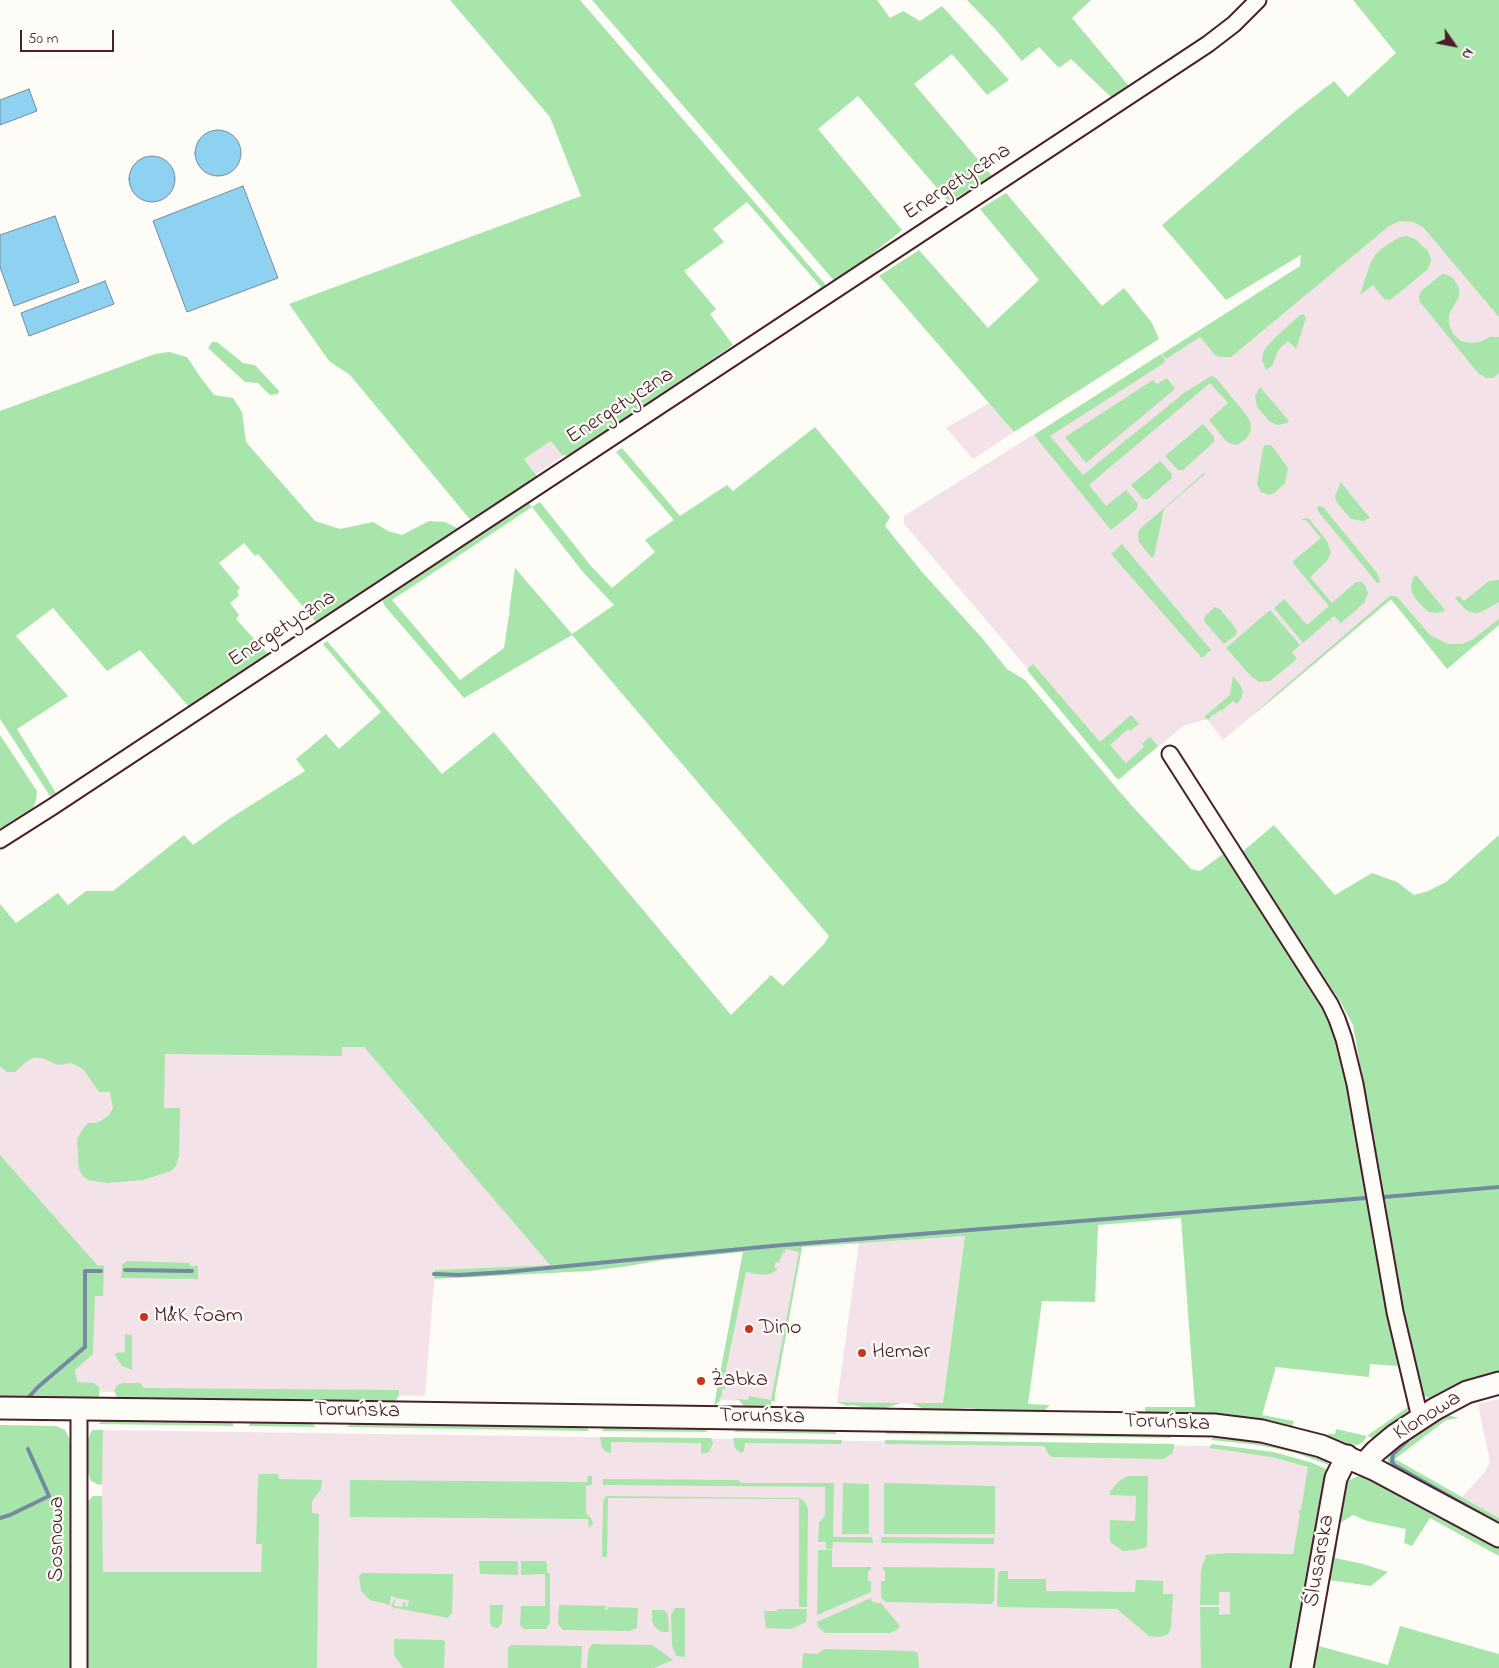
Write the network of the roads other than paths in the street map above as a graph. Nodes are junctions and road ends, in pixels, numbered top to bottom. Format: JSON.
{"nodes":[{"id":1,"x":1258,"y":0,"type":"edge"},
{"id":2,"x":1170,"y":754,"type":"dead end"},
{"id":3,"x":0,"y":840,"type":"edge"},
{"id":4,"x":1499,"y":1383,"type":"edge"},
{"id":5,"x":0,"y":1408,"type":"edge"},
{"id":6,"x":79,"y":1410,"type":"junction"},
{"id":7,"x":1420,"y":1418,"type":"junction"},
{"id":8,"x":1356,"y":1460,"type":"junction"},
{"id":9,"x":1499,"y":1536,"type":"edge"},
{"id":10,"x":79,"y":1668,"type":"edge"},
{"id":11,"x":1302,"y":1668,"type":"edge"}],
"edges":[{"from":1,"to":3,"type":"street","name":"Energetyczna"},
{"from":2,"to":7,"type":"street"},
{"from":4,"to":7,"type":"street","name":"Klonowa"},
{"from":5,"to":6,"type":"street","name":"Toruńska"},
{"from":6,"to":8,"type":"street","name":"Toruńska"},
{"from":6,"to":10,"type":"street","name":"Sosnowa"},
{"from":7,"to":8,"type":"street","name":"Klonowa"},
{"from":8,"to":9,"type":"street","name":"Toruńska"},
{"from":8,"to":11,"type":"street","name":"Ślusarska"}]}
